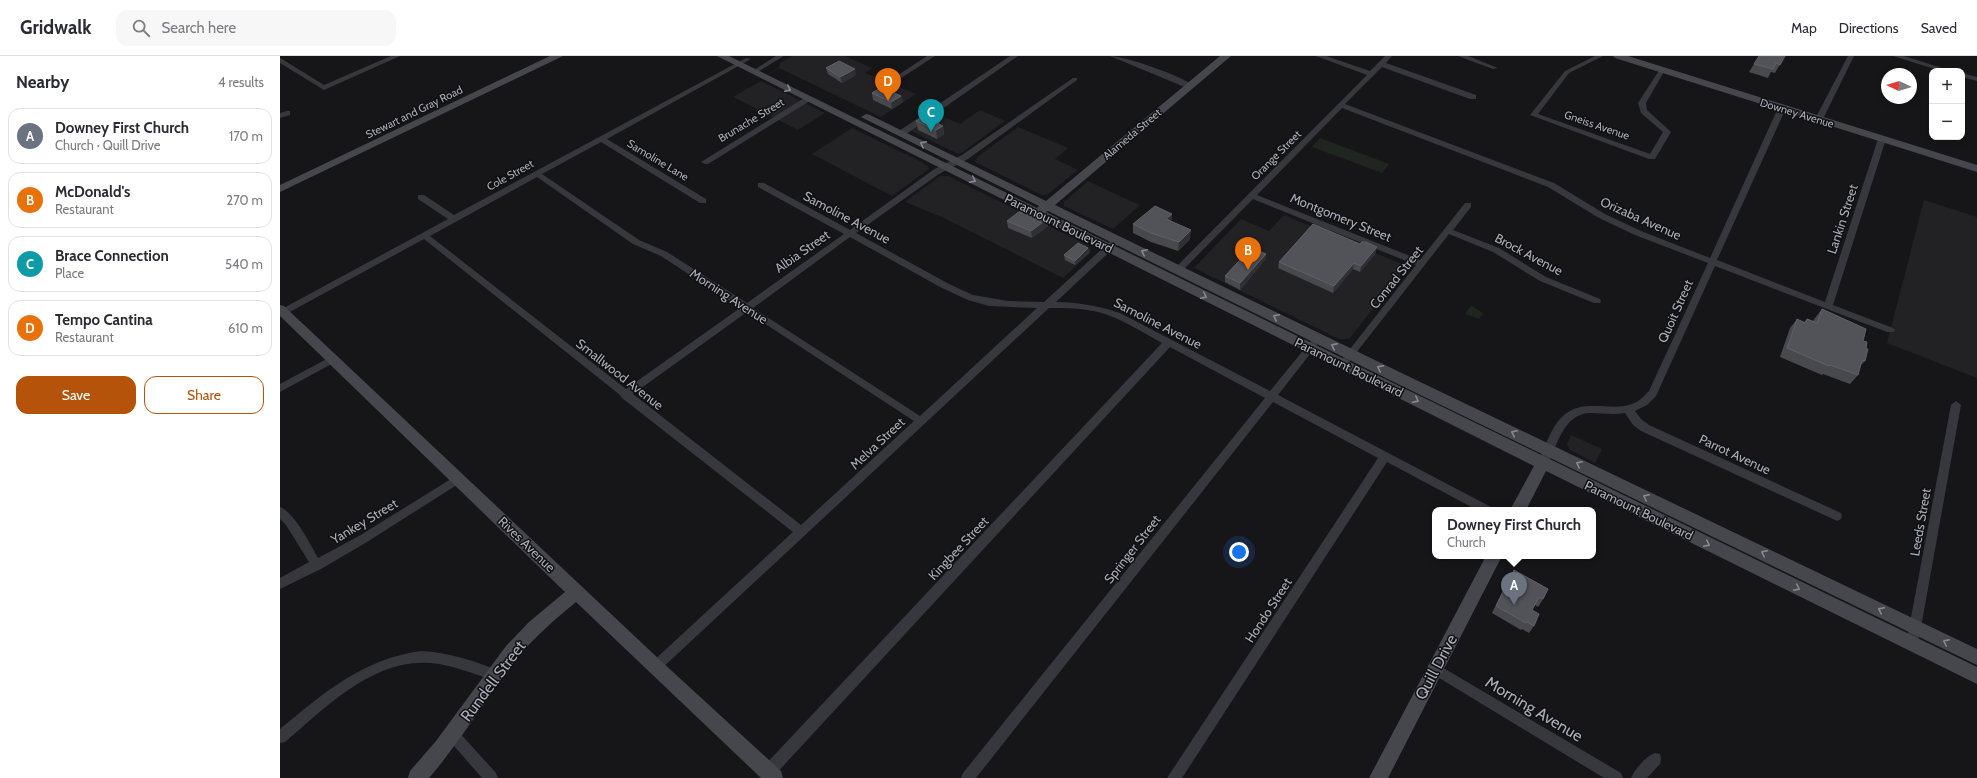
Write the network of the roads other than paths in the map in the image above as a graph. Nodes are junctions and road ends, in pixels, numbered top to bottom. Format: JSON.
{"nodes":[{"id":1,"x":397,"y":56,"type":"edge"},
{"id":2,"x":558,"y":56,"type":"edge"},
{"id":3,"x":722,"y":56,"type":"edge"},
{"id":4,"x":780,"y":56,"type":"edge"},
{"id":5,"x":932,"y":56,"type":"edge"},
{"id":6,"x":1015,"y":56,"type":"edge"},
{"id":7,"x":1113,"y":56,"type":"edge"},
{"id":8,"x":1226,"y":56,"type":"edge"},
{"id":9,"x":1319,"y":56,"type":"edge"},
{"id":10,"x":1389,"y":56,"type":"edge"},
{"id":11,"x":1460,"y":56,"type":"edge"},
{"id":12,"x":1600,"y":56,"type":"edge"},
{"id":13,"x":1618,"y":56,"type":"edge"},
{"id":14,"x":1851,"y":56,"type":"edge"},
{"id":15,"x":1896,"y":56,"type":"edge"},
{"id":16,"x":280,"y":60,"type":"edge"},
{"id":17,"x":742,"y":60,"type":"edge"},
{"id":18,"x":1381,"y":64,"type":"junction"},
{"id":19,"x":763,"y":66,"type":"junction"},
{"id":20,"x":1495,"y":68,"type":"dead end"},
{"id":21,"x":1938,"y":68,"type":"edge"},
{"id":22,"x":1662,"y":70,"type":"junction"},
{"id":23,"x":754,"y":72,"type":"junction"},
{"id":24,"x":1371,"y":74,"type":"junction"},
{"id":25,"x":1965,"y":75,"type":"edge"},
{"id":26,"x":1075,"y":79,"type":"dead end"},
{"id":27,"x":1977,"y":79,"type":"edge"},
{"id":28,"x":893,"y":81,"type":"dead end"},
{"id":29,"x":1190,"y":86,"type":"junction"},
{"id":30,"x":1473,"y":97,"type":"dead end"},
{"id":31,"x":809,"y":99,"type":"junction"},
{"id":32,"x":1340,"y":105,"type":"junction"},
{"id":33,"x":1782,"y":108,"type":"junction"},
{"id":34,"x":1819,"y":119,"type":"junction"},
{"id":35,"x":902,"y":133,"type":"junction"},
{"id":36,"x":601,"y":139,"type":"junction"},
{"id":37,"x":1882,"y":139,"type":"junction"},
{"id":38,"x":958,"y":161,"type":"junction"},
{"id":39,"x":705,"y":162,"type":"dead end"},
{"id":40,"x":946,"y":167,"type":"junction"},
{"id":41,"x":1977,"y":169,"type":"edge"},
{"id":42,"x":537,"y":174,"type":"junction"},
{"id":43,"x":761,"y":185,"type":"dead end"},
{"id":44,"x":280,"y":189,"type":"edge"},
{"id":45,"x":1251,"y":195,"type":"junction"},
{"id":46,"x":421,"y":197,"type":"dead end"},
{"id":47,"x":703,"y":201,"type":"dead end"},
{"id":48,"x":1468,"y":205,"type":"dead end"},
{"id":49,"x":1043,"y":209,"type":"junction"},
{"id":50,"x":454,"y":219,"type":"junction"},
{"id":51,"x":1448,"y":231,"type":"junction"},
{"id":52,"x":849,"y":234,"type":"junction"},
{"id":53,"x":424,"y":235,"type":"junction"},
{"id":54,"x":1113,"y":243,"type":"junction"},
{"id":55,"x":1712,"y":262,"type":"junction"},
{"id":56,"x":1421,"y":264,"type":"junction"},
{"id":57,"x":1149,"y":268,"type":"junction"},
{"id":58,"x":1179,"y":269,"type":"junction"},
{"id":59,"x":1597,"y":301,"type":"dead end"},
{"id":60,"x":1047,"y":305,"type":"junction"},
{"id":61,"x":1828,"y":306,"type":"junction"},
{"id":62,"x":745,"y":307,"type":"junction"},
{"id":63,"x":282,"y":311,"type":"edge"},
{"id":64,"x":1890,"y":330,"type":"dead end"},
{"id":65,"x":1169,"y":342,"type":"junction"},
{"id":66,"x":1314,"y":343,"type":"junction"},
{"id":67,"x":334,"y":359,"type":"junction"},
{"id":68,"x":1347,"y":359,"type":"junction"},
{"id":69,"x":280,"y":388,"type":"edge"},
{"id":70,"x":625,"y":395,"type":"junction"},
{"id":71,"x":1272,"y":396,"type":"junction"},
{"id":72,"x":1956,"y":404,"type":"dead end"},
{"id":73,"x":1628,"y":410,"type":"junction"},
{"id":74,"x":921,"y":420,"type":"junction"},
{"id":75,"x":1385,"y":456,"type":"junction"},
{"id":76,"x":1546,"y":456,"type":"junction"},
{"id":77,"x":459,"y":478,"type":"junction"},
{"id":78,"x":1481,"y":507,"type":"edge"},
{"id":79,"x":1520,"y":507,"type":"edge"},
{"id":80,"x":280,"y":512,"type":"edge"},
{"id":81,"x":1837,"y":516,"type":"dead end"},
{"id":82,"x":802,"y":532,"type":"junction"},
{"id":83,"x":1492,"y":559,"type":"edge"},
{"id":84,"x":318,"y":565,"type":"junction"},
{"id":85,"x":280,"y":584,"type":"edge"},
{"id":86,"x":577,"y":592,"type":"junction"},
{"id":87,"x":1916,"y":627,"type":"junction"},
{"id":88,"x":1912,"y":644,"type":"junction"},
{"id":89,"x":1977,"y":657,"type":"edge"},
{"id":90,"x":655,"y":666,"type":"junction"},
{"id":91,"x":1435,"y":669,"type":"junction"},
{"id":92,"x":495,"y":676,"type":"junction"},
{"id":93,"x":1977,"y":676,"type":"edge"},
{"id":94,"x":452,"y":735,"type":"junction"},
{"id":95,"x":280,"y":737,"type":"edge"},
{"id":96,"x":1655,"y":759,"type":"dead end"},
{"id":97,"x":771,"y":775,"type":"edge"},
{"id":98,"x":417,"y":778,"type":"edge"},
{"id":99,"x":491,"y":778,"type":"edge"},
{"id":100,"x":968,"y":778,"type":"edge"},
{"id":101,"x":1174,"y":778,"type":"edge"},
{"id":102,"x":1378,"y":778,"type":"edge"},
{"id":103,"x":1616,"y":778,"type":"edge"},
{"id":104,"x":1638,"y":778,"type":"edge"}],
"edges":[{"from":1,"to":16,"type":"street"},
{"from":2,"to":44,"type":"main road","name":"Stewart and Gray Road"},
{"from":3,"to":17,"type":"main road","name":"Paramount Boulevard"},
{"from":4,"to":19,"type":"street"},
{"from":5,"to":28,"type":"street"},
{"from":6,"to":35,"type":"street"},
{"from":7,"to":29,"type":"street"},
{"from":8,"to":29,"type":"main road","name":"Alameda Street"},
{"from":9,"to":24,"type":"street"},
{"from":10,"to":18,"type":"street","name":"Orange Street"},
{"from":11,"to":20,"type":"street"},
{"from":12,"to":22,"type":"street","name":"Gneiss Avenue"},
{"from":13,"to":22,"type":"main road","name":"Downey Avenue"},
{"from":14,"to":34,"type":"street"},
{"from":15,"to":21,"type":"street"},
{"from":17,"to":19,"type":"main road","name":"Paramount Boulevard"},
{"from":17,"to":23,"type":"main road","name":"Paramount Boulevard"},
{"from":17,"to":36,"type":"street","name":"Cole Street"},
{"from":18,"to":24,"type":"street","name":"Orange Street"},
{"from":18,"to":30,"type":"street"},
{"from":19,"to":23,"type":"street"},
{"from":19,"to":35,"type":"main road","name":"Paramount Boulevard"},
{"from":22,"to":33,"type":"main road","name":"Downey Avenue"},
{"from":23,"to":31,"type":"main road","name":"Paramount Boulevard","one_way":true},
{"from":24,"to":32,"type":"street","name":"Orange Street"},
{"from":25,"to":27,"type":"street"},
{"from":26,"to":38,"type":"street","name":"Albia Street"},
{"from":29,"to":49,"type":"main road","name":"Alameda Street"},
{"from":31,"to":39,"type":"street","name":"Brunache Street"},
{"from":31,"to":40,"type":"main road","name":"Paramount Boulevard"},
{"from":32,"to":45,"type":"street","name":"Orange Street"},
{"from":32,"to":55,"type":"street","name":"Orizaba Avenue"},
{"from":33,"to":34,"type":"main road","name":"Downey Avenue"},
{"from":33,"to":55,"type":"street","name":"Quoit Street"},
{"from":34,"to":37,"type":"main road","name":"Downey Avenue"},
{"from":38,"to":35,"type":"main road","name":"Paramount Boulevard","one_way":true},
{"from":36,"to":42,"type":"street","name":"Cole Street"},
{"from":36,"to":47,"type":"street","name":"Samoline Lane"},
{"from":37,"to":41,"type":"main road","name":"Downey Avenue"},
{"from":37,"to":61,"type":"street","name":"Lankin Street"},
{"from":38,"to":40,"type":"street","name":"Albia Street"},
{"from":38,"to":49,"type":"main road","name":"Paramount Boulevard"},
{"from":40,"to":49,"type":"main road","name":"Paramount Boulevard","one_way":true},
{"from":40,"to":52,"type":"street","name":"Albia Street"},
{"from":42,"to":50,"type":"street","name":"Cole Street"},
{"from":42,"to":62,"type":"street","name":"Morning Avenue"},
{"from":43,"to":52,"type":"street","name":"Samoline Avenue"},
{"from":45,"to":56,"type":"street","name":"Montgomery Street"},
{"from":45,"to":58,"type":"street","name":"Orange Street"},
{"from":46,"to":50,"type":"street"},
{"from":48,"to":51,"type":"street","name":"Conrad Street"},
{"from":49,"to":54,"type":"main road","name":"Paramount Boulevard"},
{"from":50,"to":53,"type":"street","name":"Cole Street"},
{"from":51,"to":56,"type":"street","name":"Conrad Street"},
{"from":51,"to":59,"type":"street","name":"Brock Avenue"},
{"from":52,"to":60,"type":"street","name":"Samoline Avenue"},
{"from":52,"to":62,"type":"street","name":"Albia Street"},
{"from":53,"to":63,"type":"street","name":"Cole Street"},
{"from":53,"to":70,"type":"street","name":"Smallwood Avenue"},
{"from":54,"to":57,"type":"main road","name":"Paramount Boulevard"},
{"from":58,"to":54,"type":"main road","name":"Paramount Boulevard","one_way":true},
{"from":54,"to":60,"type":"street","name":"Melva Street"},
{"from":55,"to":61,"type":"street","name":"Orizaba Avenue"},
{"from":55,"to":73,"type":"street","name":"Quoit Street"},
{"from":56,"to":68,"type":"street","name":"Conrad Street"},
{"from":57,"to":58,"type":"main road"},
{"from":57,"to":66,"type":"main road","name":"Paramount Boulevard","one_way":true},
{"from":66,"to":58,"type":"main road","name":"Paramount Boulevard","one_way":true},
{"from":60,"to":65,"type":"street","name":"Samoline Avenue"},
{"from":60,"to":74,"type":"street","name":"Melva Street"},
{"from":61,"to":64,"type":"street","name":"Orizaba Avenue"},
{"from":62,"to":70,"type":"street","name":"Albia Street"},
{"from":62,"to":74,"type":"street","name":"Morning Avenue"},
{"from":63,"to":67,"type":"main road","name":"Rives Avenue"},
{"from":65,"to":71,"type":"street","name":"Samoline Avenue"},
{"from":65,"to":97,"type":"street","name":"Kingbee Street"},
{"from":66,"to":68,"type":"main road","name":"Paramount Boulevard"},
{"from":66,"to":71,"type":"street","name":"Springer Street"},
{"from":67,"to":69,"type":"street"},
{"from":67,"to":77,"type":"main road","name":"Rives Avenue"},
{"from":68,"to":76,"type":"main road","name":"Paramount Boulevard"},
{"from":70,"to":82,"type":"street","name":"Smallwood Avenue"},
{"from":71,"to":75,"type":"street","name":"Samoline Avenue"},
{"from":71,"to":100,"type":"street","name":"Springer Street"},
{"from":72,"to":87,"type":"street","name":"Leeds Street"},
{"from":73,"to":76,"type":"street","name":"Quoit Street"},
{"from":73,"to":81,"type":"street","name":"Parrot Avenue"},
{"from":74,"to":82,"type":"street","name":"Melva Street"},
{"from":75,"to":78,"type":"street","name":"Samoline Avenue"},
{"from":75,"to":101,"type":"street","name":"Hondo Street"},
{"from":76,"to":79,"type":"main road"},
{"from":87,"to":76,"type":"main road","name":"Paramount Boulevard","one_way":true},
{"from":76,"to":88,"type":"main road","name":"Paramount Boulevard","one_way":true},
{"from":77,"to":84,"type":"street","name":"Yankey Street"},
{"from":77,"to":86,"type":"main road","name":"Rives Avenue"},
{"from":80,"to":84,"type":"street"},
{"from":82,"to":90,"type":"street","name":"Melva Street"},
{"from":83,"to":91,"type":"main road","name":"Quill Drive"},
{"from":84,"to":85,"type":"street","name":"Yankey Street"},
{"from":86,"to":90,"type":"main road","name":"Rives Avenue"},
{"from":86,"to":92,"type":"main road","name":"Rundell Street"},
{"from":87,"to":88,"type":"street","name":"Leeds Street"},
{"from":89,"to":87,"type":"main road","name":"Paramount Boulevard","one_way":true},
{"from":88,"to":93,"type":"main road","name":"Paramount Boulevard"},
{"from":90,"to":97,"type":"main road","name":"Rives Avenue"},
{"from":91,"to":102,"type":"main road","name":"Quill Drive"},
{"from":91,"to":103,"type":"street","name":"Morning Avenue"},
{"from":92,"to":94,"type":"main road","name":"Rundell Street"},
{"from":92,"to":95,"type":"street"},
{"from":94,"to":98,"type":"main road","name":"Rundell Street"},
{"from":94,"to":99,"type":"street"},
{"from":96,"to":104,"type":"street"}]}
